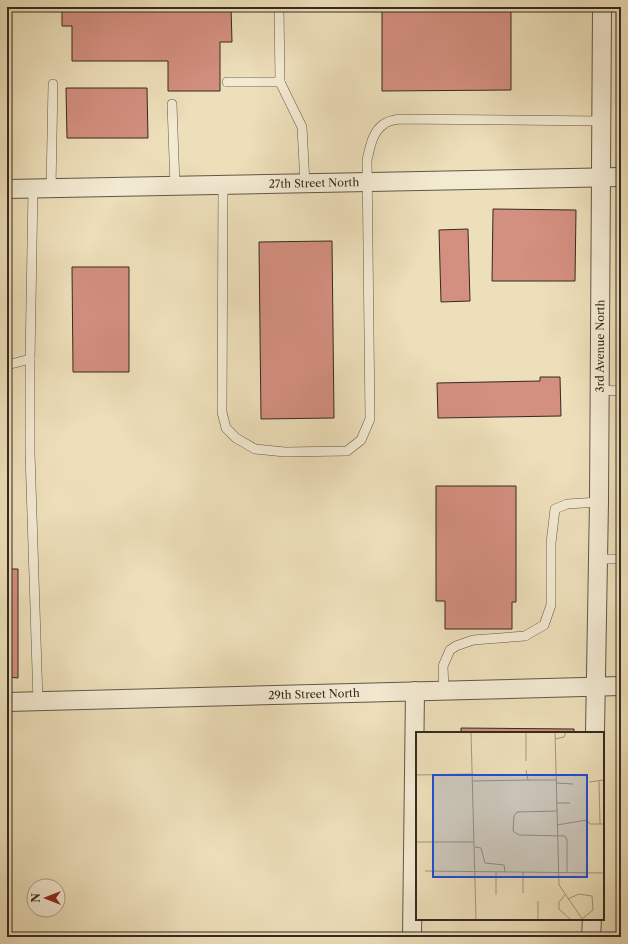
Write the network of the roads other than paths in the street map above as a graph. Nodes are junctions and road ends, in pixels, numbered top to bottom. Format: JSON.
{"nodes":[{"id":1,"x":279,"y":7,"type":"edge"},
{"id":2,"x":602,"y":7,"type":"edge"},
{"id":3,"x":227,"y":82,"type":"dead end"},
{"id":4,"x":280,"y":82,"type":"junction"},
{"id":5,"x":53,"y":84,"type":"dead end"},
{"id":6,"x":172,"y":104,"type":"dead end"},
{"id":7,"x":601,"y":120,"type":"junction"},
{"id":8,"x":621,"y":177,"type":"edge"},
{"id":9,"x":601,"y":178,"type":"junction"},
{"id":10,"x":367,"y":182,"type":"junction"},
{"id":11,"x":305,"y":184,"type":"junction"},
{"id":12,"x":223,"y":185,"type":"junction"},
{"id":13,"x":175,"y":186,"type":"junction"},
{"id":14,"x":51,"y":188,"type":"junction"},
{"id":15,"x":7,"y":189,"type":"edge"},
{"id":16,"x":33,"y":189,"type":"junction"},
{"id":17,"x":30,"y":359,"type":"junction"},
{"id":18,"x":7,"y":365,"type":"edge"},
{"id":19,"x":600,"y":390,"type":"junction"},
{"id":20,"x":621,"y":391,"type":"edge"},
{"id":21,"x":599,"y":502,"type":"junction"},
{"id":22,"x":599,"y":559,"type":"junction"},
{"id":23,"x":621,"y":559,"type":"edge"},
{"id":24,"x":596,"y":686,"type":"junction"},
{"id":25,"x":621,"y":686,"type":"edge"},
{"id":26,"x":444,"y":690,"type":"junction"},
{"id":27,"x":415,"y":691,"type":"junction"},
{"id":28,"x":7,"y":702,"type":"edge"},
{"id":29,"x":38,"y":702,"type":"junction"},
{"id":30,"x":595,"y":732,"type":"edge"},
{"id":31,"x":592,"y":920,"type":"edge"},
{"id":32,"x":412,"y":937,"type":"edge"},
{"id":33,"x":591,"y":937,"type":"edge"}],
"edges":[{"from":1,"to":4,"type":"lane"},
{"from":2,"to":7,"type":"street","name":"3rd Avenue North"},
{"from":3,"to":4,"type":"lane"},
{"from":4,"to":11,"type":"lane"},
{"from":5,"to":14,"type":"lane"},
{"from":6,"to":13,"type":"lane"},
{"from":7,"to":9,"type":"street","name":"3rd Avenue North"},
{"from":7,"to":10,"type":"lane"},
{"from":8,"to":9,"type":"street","name":"27th Street North"},
{"from":9,"to":10,"type":"street","name":"27th Street North"},
{"from":9,"to":19,"type":"street","name":"3rd Avenue North"},
{"from":10,"to":11,"type":"street","name":"27th Street North"},
{"from":10,"to":12,"type":"lane"},
{"from":11,"to":12,"type":"street","name":"27th Street North"},
{"from":12,"to":13,"type":"street","name":"27th Street North"},
{"from":13,"to":14,"type":"street","name":"27th Street North"},
{"from":14,"to":16,"type":"street","name":"27th Street North"},
{"from":15,"to":16,"type":"street","name":"27th Street North"},
{"from":16,"to":17,"type":"lane"},
{"from":17,"to":18,"type":"lane"},
{"from":17,"to":29,"type":"lane"},
{"from":19,"to":20,"type":"lane"},
{"from":19,"to":21,"type":"street","name":"3rd Avenue North"},
{"from":21,"to":22,"type":"street","name":"3rd Avenue North"},
{"from":21,"to":26,"type":"lane"},
{"from":22,"to":23,"type":"lane"},
{"from":22,"to":24,"type":"street","name":"3rd Avenue North"},
{"from":24,"to":25,"type":"street","name":"29th Street North"},
{"from":24,"to":26,"type":"street","name":"29th Street North"},
{"from":24,"to":30,"type":"street","name":"3rd Avenue North"},
{"from":26,"to":27,"type":"street","name":"29th Street North"},
{"from":27,"to":29,"type":"street","name":"29th Street North"},
{"from":27,"to":32,"type":"street"},
{"from":28,"to":29,"type":"street","name":"29th Street North"},
{"from":31,"to":33,"type":"street"}]}
